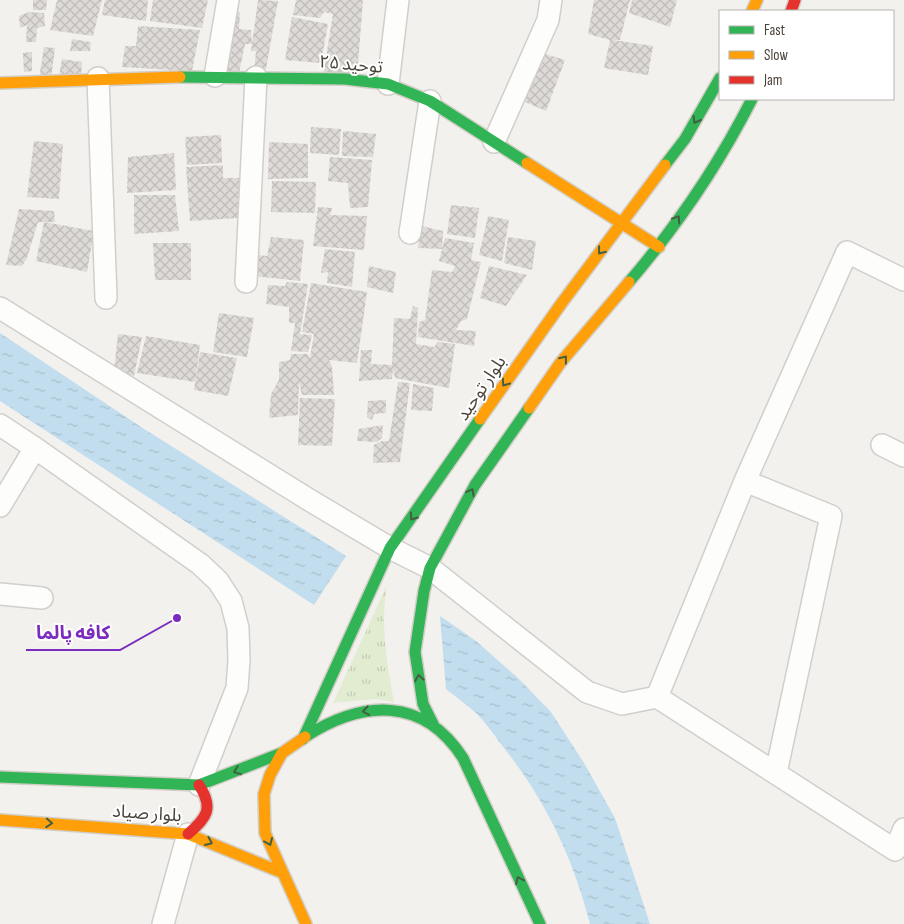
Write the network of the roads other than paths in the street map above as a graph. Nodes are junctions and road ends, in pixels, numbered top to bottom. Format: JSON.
{"nodes":[{"id":1,"x":228,"y":0,"type":"edge"},
{"id":2,"x":398,"y":0,"type":"edge"},
{"id":3,"x":551,"y":0,"type":"edge"},
{"id":4,"x":215,"y":76,"type":"junction"},
{"id":5,"x":256,"y":77,"type":"junction"},
{"id":6,"x":98,"y":78,"type":"junction"},
{"id":7,"x":719,"y":80,"type":"edge"},
{"id":8,"x":0,"y":83,"type":"edge"},
{"id":9,"x":388,"y":84,"type":"junction"},
{"id":10,"x":752,"y":100,"type":"edge"},
{"id":11,"x":430,"y":101,"type":"junction"},
{"id":12,"x":494,"y":142,"type":"junction"},
{"id":13,"x":623,"y":222,"type":"junction"},
{"id":14,"x":410,"y":234,"type":"dead end"},
{"id":15,"x":658,"y":247,"type":"junction"},
{"id":16,"x":904,"y":280,"type":"edge"},
{"id":17,"x":246,"y":282,"type":"dead end"},
{"id":18,"x":106,"y":298,"type":"dead end"},
{"id":19,"x":0,"y":308,"type":"edge"},
{"id":20,"x":0,"y":425,"type":"edge"},
{"id":21,"x":882,"y":445,"type":"dead end"},
{"id":22,"x":35,"y":448,"type":"junction"},
{"id":23,"x":904,"y":456,"type":"edge"},
{"id":24,"x":745,"y":481,"type":"junction"},
{"id":25,"x":0,"y":506,"type":"edge"},
{"id":26,"x":390,"y":548,"type":"junction"},
{"id":27,"x":430,"y":568,"type":"junction"},
{"id":28,"x":0,"y":594,"type":"edge"},
{"id":29,"x":42,"y":598,"type":"dead end"},
{"id":30,"x":656,"y":697,"type":"junction"},
{"id":31,"x":433,"y":724,"type":"junction"},
{"id":32,"x":303,"y":739,"type":"junction"},
{"id":33,"x":282,"y":753,"type":"junction"},
{"id":34,"x":776,"y":773,"type":"junction"},
{"id":35,"x":0,"y":776,"type":"edge"},
{"id":36,"x":199,"y":785,"type":"junction"},
{"id":37,"x":0,"y":820,"type":"edge"},
{"id":38,"x":904,"y":828,"type":"edge"},
{"id":39,"x":188,"y":834,"type":"junction"},
{"id":40,"x":284,"y":874,"type":"junction"},
{"id":41,"x":163,"y":924,"type":"edge"},
{"id":42,"x":306,"y":924,"type":"edge"},
{"id":43,"x":540,"y":924,"type":"edge"}],
"edges":[{"from":1,"to":4,"type":"street"},
{"from":2,"to":9,"type":"street"},
{"from":3,"to":12,"type":"street"},
{"from":4,"to":5,"type":"main road","name":"توحید ۲۵"},
{"from":4,"to":6,"type":"main road","name":"توحید ۲۵"},
{"from":5,"to":9,"type":"main road","name":"توحید ۲۵"},
{"from":5,"to":17,"type":"street"},
{"from":6,"to":8,"type":"main road","name":"توحید ۲۵"},
{"from":6,"to":18,"type":"street"},
{"from":7,"to":13,"type":"main road","name":"بلوار توحید","one_way":true},
{"from":9,"to":11,"type":"main road","name":"توحید ۲۵"},
{"from":15,"to":10,"type":"main road","one_way":true},
{"from":11,"to":12,"type":"main road","name":"توحید ۲۵"},
{"from":11,"to":14,"type":"street"},
{"from":12,"to":13,"type":"main road","name":"توحید ۲۵"},
{"from":13,"to":15,"type":"main road","name":"توحید ۲۵"},
{"from":13,"to":26,"type":"main road","name":"بلوار توحید","one_way":true},
{"from":27,"to":15,"type":"main road","one_way":true},
{"from":16,"to":24,"type":"street"},
{"from":19,"to":26,"type":"street"},
{"from":20,"to":22,"type":"street"},
{"from":21,"to":23,"type":"street"},
{"from":22,"to":25,"type":"street"},
{"from":22,"to":36,"type":"street"},
{"from":24,"to":30,"type":"street"},
{"from":24,"to":34,"type":"street"},
{"from":26,"to":27,"type":"street"},
{"from":26,"to":32,"type":"main road","name":"بلوار توحید"},
{"from":27,"to":30,"type":"street"},
{"from":31,"to":27,"type":"main road","one_way":true},
{"from":28,"to":29,"type":"street"},
{"from":30,"to":34,"type":"street"},
{"from":31,"to":32,"type":"main road","name":"بلوار صیاد","one_way":true},
{"from":43,"to":31,"type":"main road","one_way":true},
{"from":32,"to":33,"type":"main road","name":"بلوار صیاد"},
{"from":33,"to":36,"type":"main road","name":"بلوار صیاد","one_way":true},
{"from":33,"to":40,"type":"main road","one_way":true},
{"from":34,"to":38,"type":"street"},
{"from":35,"to":36,"type":"main road","name":"بلوار صیاد"},
{"from":36,"to":39,"type":"main road"},
{"from":37,"to":39,"type":"main road","name":"بلوار صیاد","one_way":true},
{"from":39,"to":40,"type":"main road","name":"بلوار صیاد","one_way":true},
{"from":39,"to":41,"type":"street"},
{"from":40,"to":42,"type":"main road"}]}
